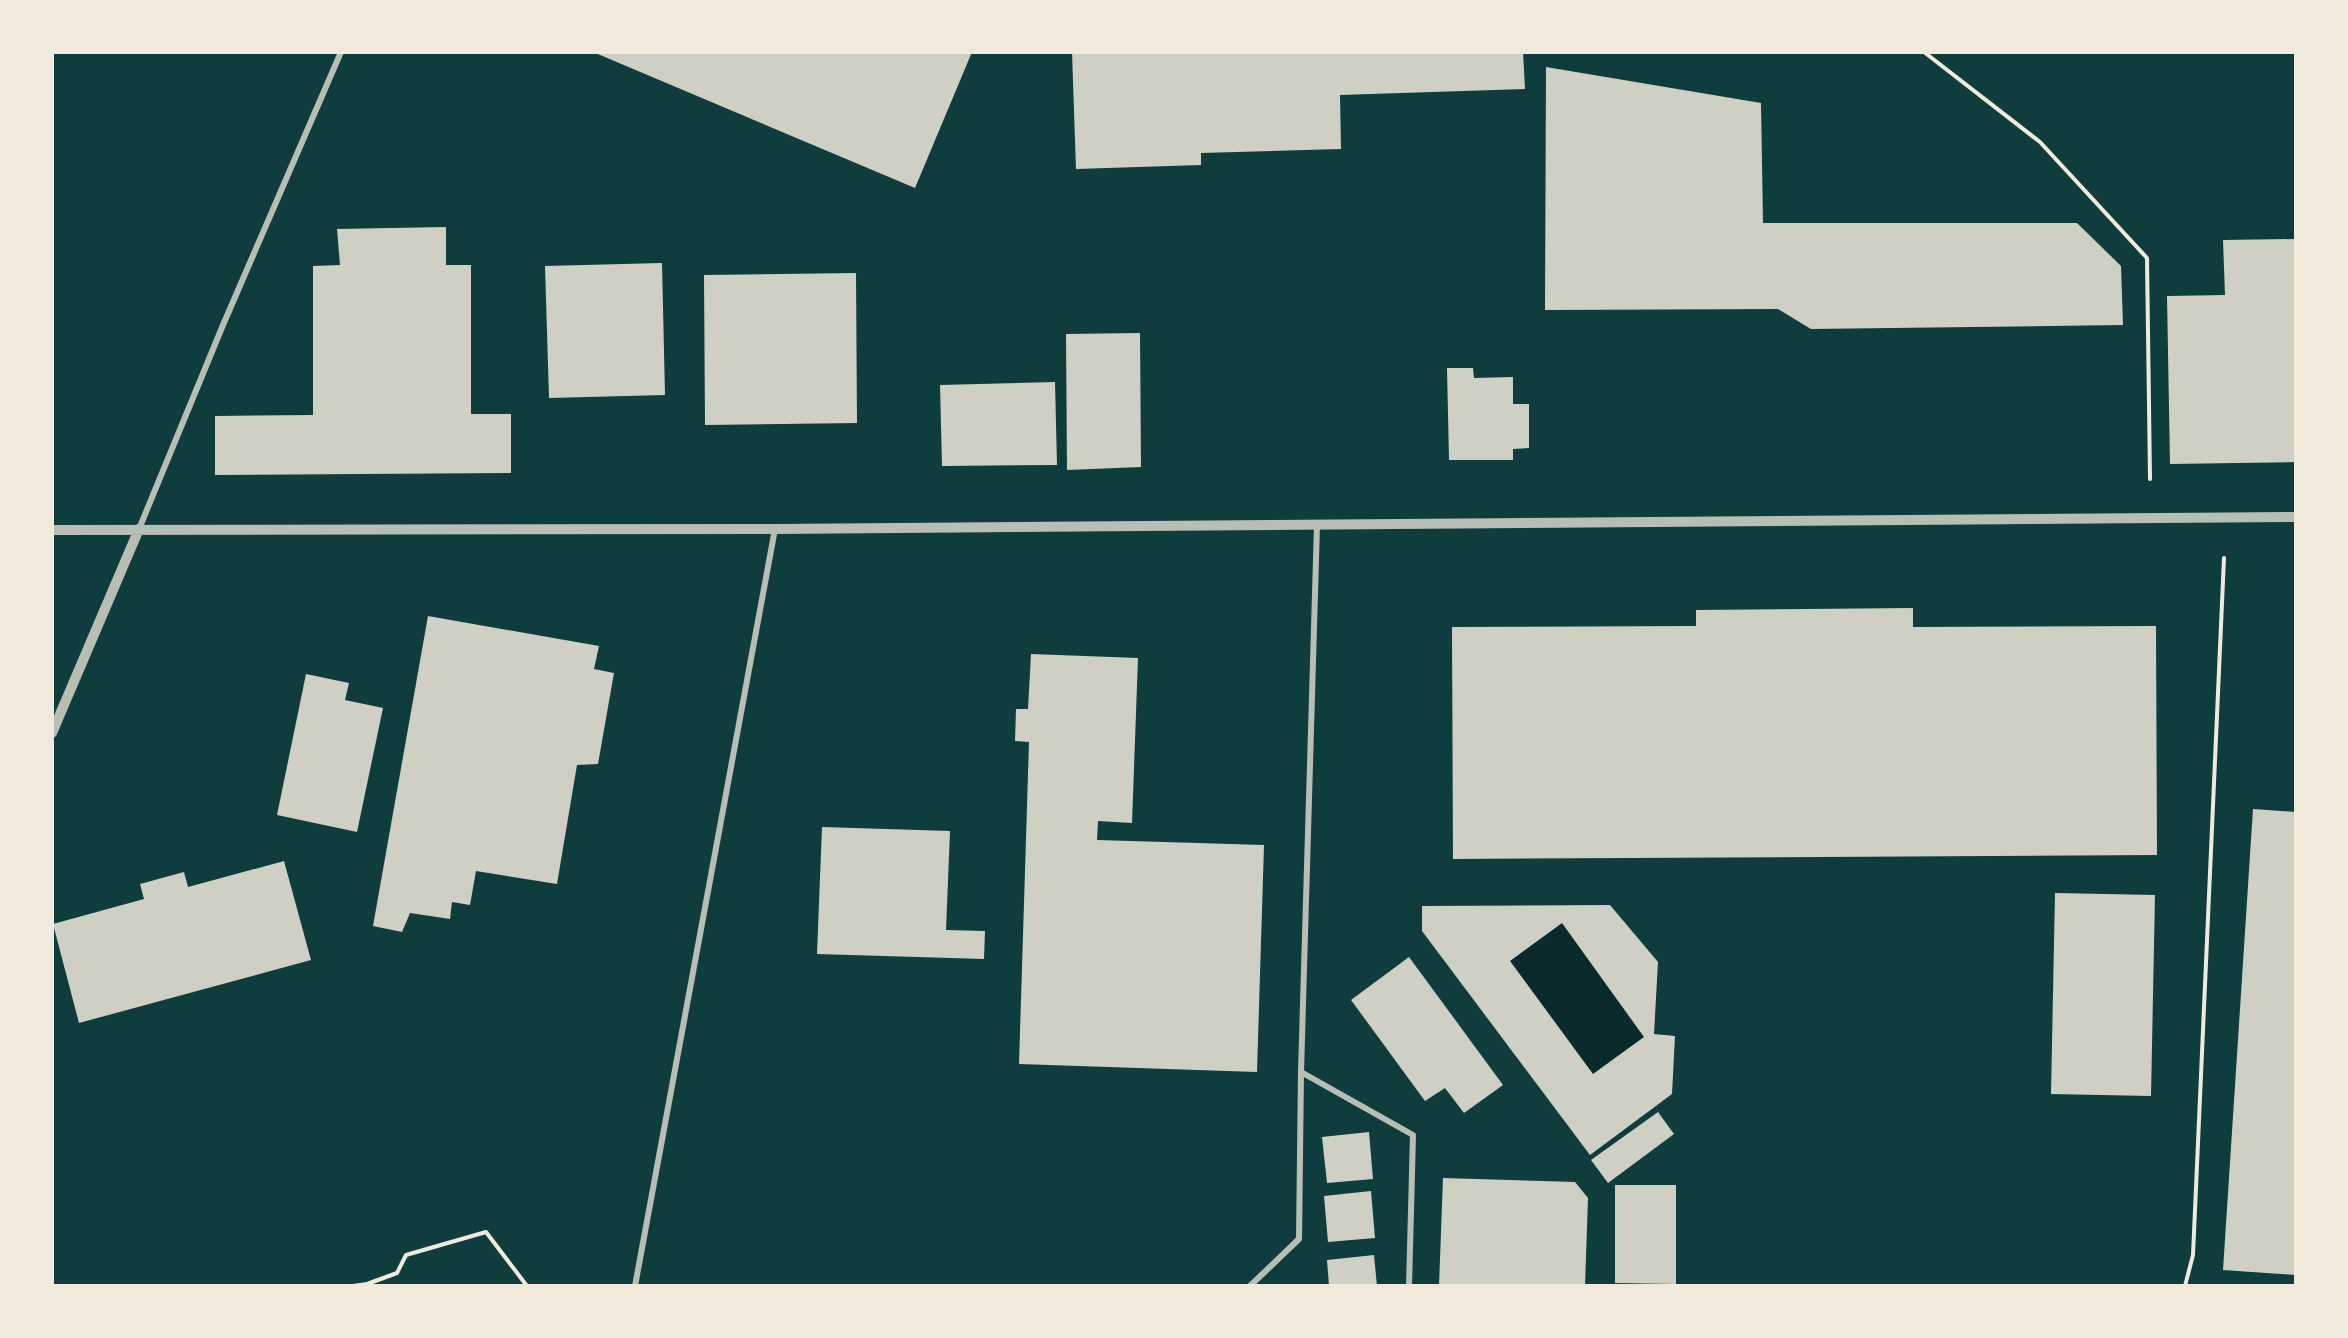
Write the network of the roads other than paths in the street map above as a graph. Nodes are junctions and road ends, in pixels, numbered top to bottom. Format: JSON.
{"nodes":[{"id":1,"x":341,"y":52,"type":"edge"},
{"id":2,"x":2295,"y":517,"type":"edge"},
{"id":3,"x":1317,"y":525,"type":"junction"},
{"id":4,"x":139,"y":529,"type":"junction"},
{"id":5,"x":775,"y":529,"type":"junction"},
{"id":6,"x":52,"y":530,"type":"edge"},
{"id":7,"x":52,"y":733,"type":"edge"},
{"id":8,"x":1301,"y":1072,"type":"junction"},
{"id":9,"x":635,"y":1286,"type":"edge"},
{"id":10,"x":1250,"y":1286,"type":"edge"},
{"id":11,"x":1409,"y":1286,"type":"edge"}],
"edges":[{"from":1,"to":4,"type":"street"},
{"from":2,"to":3,"type":"street"},
{"from":3,"to":5,"type":"street"},
{"from":3,"to":8,"type":"street"},
{"from":4,"to":5,"type":"street"},
{"from":4,"to":6,"type":"street"},
{"from":4,"to":7,"type":"street"},
{"from":5,"to":9,"type":"street"},
{"from":8,"to":10,"type":"street"},
{"from":8,"to":11,"type":"street"}]}
